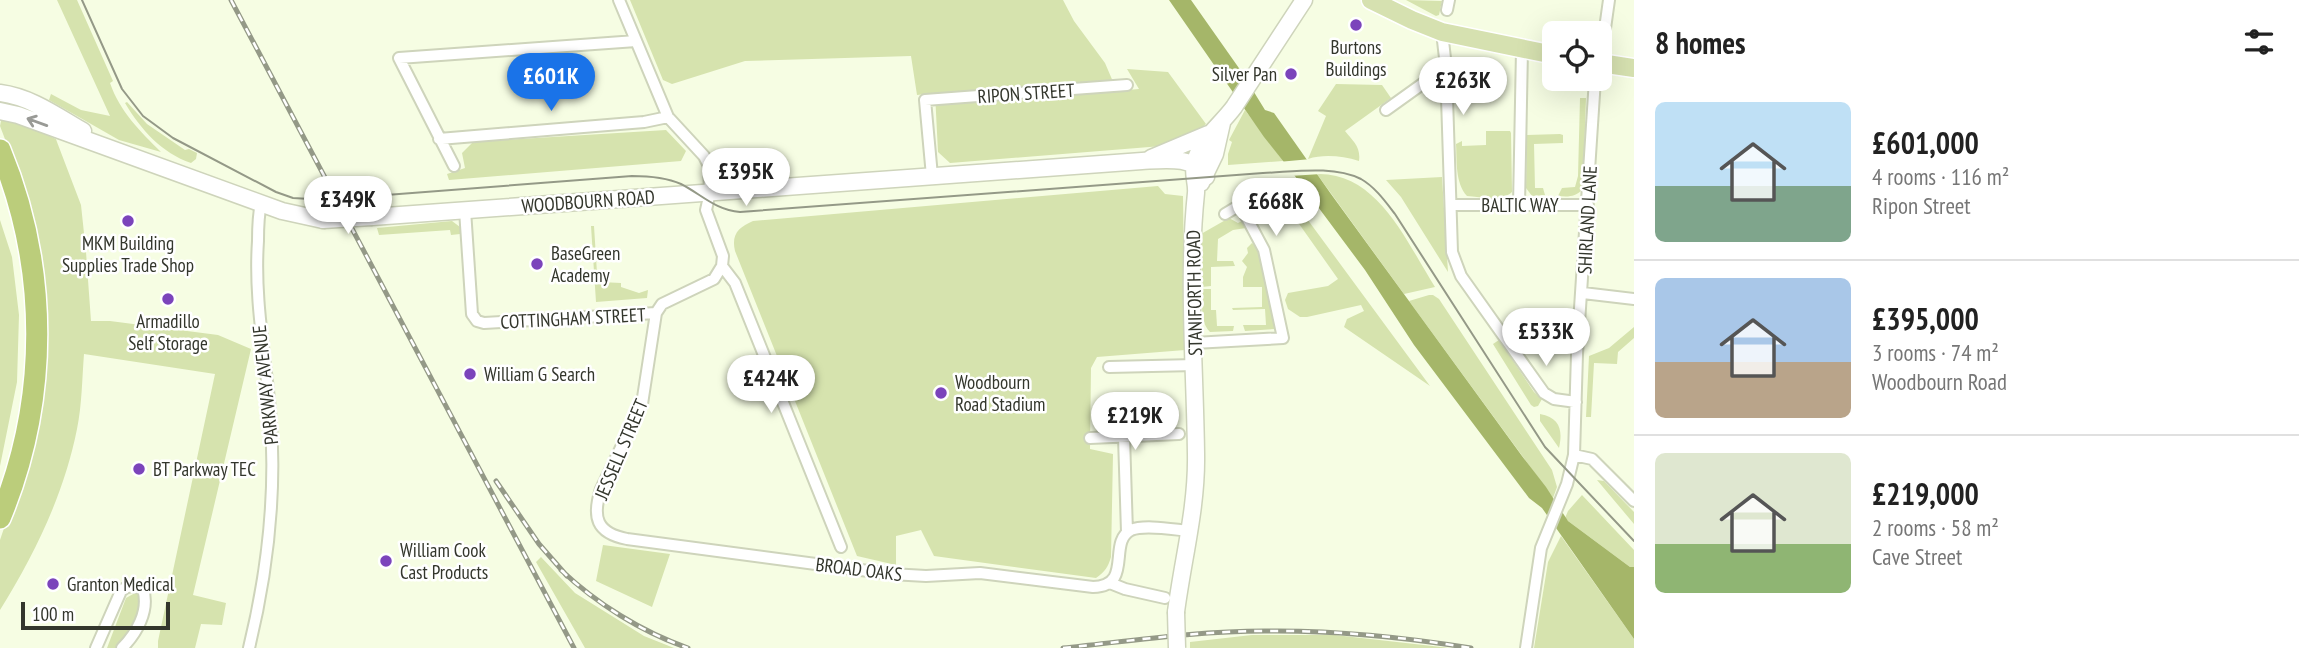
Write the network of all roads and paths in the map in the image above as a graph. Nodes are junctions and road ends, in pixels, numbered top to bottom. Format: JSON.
{"nodes":[{"id":1,"x":619,"y":0,"type":"edge"},
{"id":2,"x":1371,"y":0,"type":"edge"},
{"id":3,"x":1609,"y":0,"type":"edge"},
{"id":4,"x":1304,"y":1,"type":"edge"},
{"id":5,"x":1390,"y":5,"type":"edge"},
{"id":6,"x":1606,"y":21,"type":"edge"},
{"id":7,"x":1442,"y":32,"type":"junction"},
{"id":8,"x":636,"y":41,"type":"junction"},
{"id":9,"x":1522,"y":50,"type":"junction"},
{"id":10,"x":1542,"y":53,"type":"edge"},
{"id":11,"x":1612,"y":65,"type":"edge"},
{"id":12,"x":1446,"y":66,"type":"junction"},
{"id":13,"x":1634,"y":68,"type":"edge"},
{"id":14,"x":1127,"y":85,"type":"dead end"},
{"id":15,"x":1594,"y":91,"type":"edge"},
{"id":16,"x":0,"y":93,"type":"edge"},
{"id":17,"x":1386,"y":110,"type":"dead end"},
{"id":18,"x":0,"y":111,"type":"edge"},
{"id":19,"x":668,"y":117,"type":"junction"},
{"id":20,"x":1216,"y":131,"type":"junction"},
{"id":21,"x":439,"y":139,"type":"junction"},
{"id":22,"x":0,"y":150,"type":"edge"},
{"id":23,"x":119,"y":151,"type":"junction"},
{"id":24,"x":1142,"y":161,"type":"junction"},
{"id":25,"x":1194,"y":164,"type":"junction"},
{"id":26,"x":454,"y":166,"type":"dead end"},
{"id":27,"x":932,"y":176,"type":"junction"},
{"id":28,"x":1201,"y":183,"type":"junction"},
{"id":29,"x":0,"y":191,"type":"edge"},
{"id":30,"x":710,"y":192,"type":"junction"},
{"id":31,"x":261,"y":204,"type":"junction"},
{"id":32,"x":1451,"y":205,"type":"junction"},
{"id":33,"x":1520,"y":205,"type":"junction"},
{"id":34,"x":1588,"y":205,"type":"junction"},
{"id":35,"x":465,"y":210,"type":"junction"},
{"id":36,"x":1225,"y":214,"type":"dead end"},
{"id":37,"x":722,"y":266,"type":"junction"},
{"id":38,"x":1583,"y":293,"type":"junction"},
{"id":39,"x":1634,"y":299,"type":"edge"},
{"id":40,"x":656,"y":313,"type":"junction"},
{"id":41,"x":1194,"y":343,"type":"junction"},
{"id":42,"x":1195,"y":365,"type":"junction"},
{"id":43,"x":1109,"y":367,"type":"dead end"},
{"id":44,"x":1576,"y":402,"type":"junction"},
{"id":45,"x":1180,"y":434,"type":"dead end"},
{"id":46,"x":1125,"y":437,"type":"junction"},
{"id":47,"x":1090,"y":438,"type":"dead end"},
{"id":48,"x":1574,"y":454,"type":"junction"},
{"id":49,"x":0,"y":480,"type":"edge"},
{"id":50,"x":1634,"y":501,"type":"edge"},
{"id":51,"x":0,"y":518,"type":"edge"},
{"id":52,"x":1191,"y":531,"type":"junction"},
{"id":53,"x":1127,"y":532,"type":"junction"},
{"id":54,"x":608,"y":533,"type":"joint"},
{"id":55,"x":841,"y":547,"type":"dead end"},
{"id":56,"x":1110,"y":583,"type":"junction"},
{"id":57,"x":1165,"y":598,"type":"dead end"},
{"id":58,"x":96,"y":648,"type":"edge"},
{"id":59,"x":122,"y":648,"type":"edge"},
{"id":60,"x":249,"y":648,"type":"edge"},
{"id":61,"x":1177,"y":648,"type":"edge"},
{"id":62,"x":1526,"y":648,"type":"edge"}],
"edges":[{"from":1,"to":8,"type":"street"},
{"from":2,"to":5,"type":"main road"},
{"from":3,"to":6,"type":"street"},
{"from":4,"to":20,"type":"street","name":"STANIFORTH ROAD"},
{"from":5,"to":7,"type":"main road"},
{"from":7,"to":9,"type":"main road"},
{"from":7,"to":12,"type":"street"},
{"from":8,"to":19,"type":"street"},
{"from":8,"to":21,"type":"street"},
{"from":9,"to":10,"type":"main road"},
{"from":9,"to":33,"type":"street"},
{"from":11,"to":13,"type":"main road"},
{"from":12,"to":17,"type":"street"},
{"from":12,"to":32,"type":"street"},
{"from":14,"to":27,"type":"street","name":"RIPON STREET"},
{"from":15,"to":34,"type":"street","name":"SHIRLAND LANE"},
{"from":16,"to":23,"type":"street","name":"WOODBOURN ROAD"},
{"from":23,"to":18,"type":"street","name":"WOODBOURN ROAD","one_way":true},
{"from":19,"to":21,"type":"street"},
{"from":19,"to":30,"type":"street"},
{"from":20,"to":24,"type":"street"},
{"from":20,"to":25,"type":"street","name":"STANIFORTH ROAD"},
{"from":20,"to":28,"type":"street","name":"STANIFORTH ROAD"},
{"from":21,"to":26,"type":"street"},
{"from":22,"to":51,"type":"highway"},
{"from":23,"to":31,"type":"street","name":"WOODBOURN ROAD"},
{"from":24,"to":25,"type":"street","name":"WOODBOURN ROAD"},
{"from":24,"to":27,"type":"street","name":"WOODBOURN ROAD"},
{"from":25,"to":28,"type":"street"},
{"from":27,"to":30,"type":"street","name":"WOODBOURN ROAD"},
{"from":28,"to":41,"type":"street","name":"STANIFORTH ROAD"},
{"from":29,"to":49,"type":"highway"},
{"from":30,"to":35,"type":"street","name":"WOODBOURN ROAD"},
{"from":30,"to":37,"type":"street"},
{"from":31,"to":35,"type":"street","name":"WOODBOURN ROAD","bridge":true},
{"from":31,"to":60,"type":"street","name":"PARKWAY AVENUE"},
{"from":32,"to":33,"type":"street","name":"BALTIC WAY"},
{"from":32,"to":44,"type":"street"},
{"from":33,"to":34,"type":"street","name":"BALTIC WAY"},
{"from":34,"to":38,"type":"street","name":"SHIRLAND LANE"},
{"from":35,"to":40,"type":"street","name":"COTTINGHAM STREET"},
{"from":36,"to":41,"type":"street"},
{"from":37,"to":40,"type":"street"},
{"from":37,"to":55,"type":"street"},
{"from":38,"to":39,"type":"street"},
{"from":38,"to":44,"type":"street","name":"SHIRLAND LANE"},
{"from":40,"to":54,"type":"street","name":"JESSELL STREET"},
{"from":41,"to":42,"type":"street","name":"STANIFORTH ROAD"},
{"from":42,"to":43,"type":"street"},
{"from":42,"to":52,"type":"street","name":"STANIFORTH ROAD"},
{"from":44,"to":48,"type":"street","name":"SHIRLAND LANE"},
{"from":45,"to":46,"type":"street"},
{"from":46,"to":47,"type":"street"},
{"from":46,"to":53,"type":"street"},
{"from":48,"to":50,"type":"street"},
{"from":48,"to":62,"type":"street","name":"SHIRLAND LANE"},
{"from":52,"to":53,"type":"street"},
{"from":52,"to":61,"type":"street","name":"STANIFORTH ROAD","bridge":true},
{"from":53,"to":56,"type":"street"},
{"from":54,"to":56,"type":"street","name":"BROAD OAKS"},
{"from":56,"to":57,"type":"street","name":"BROAD OAKS"},
{"from":58,"to":59,"type":"street"}]}
